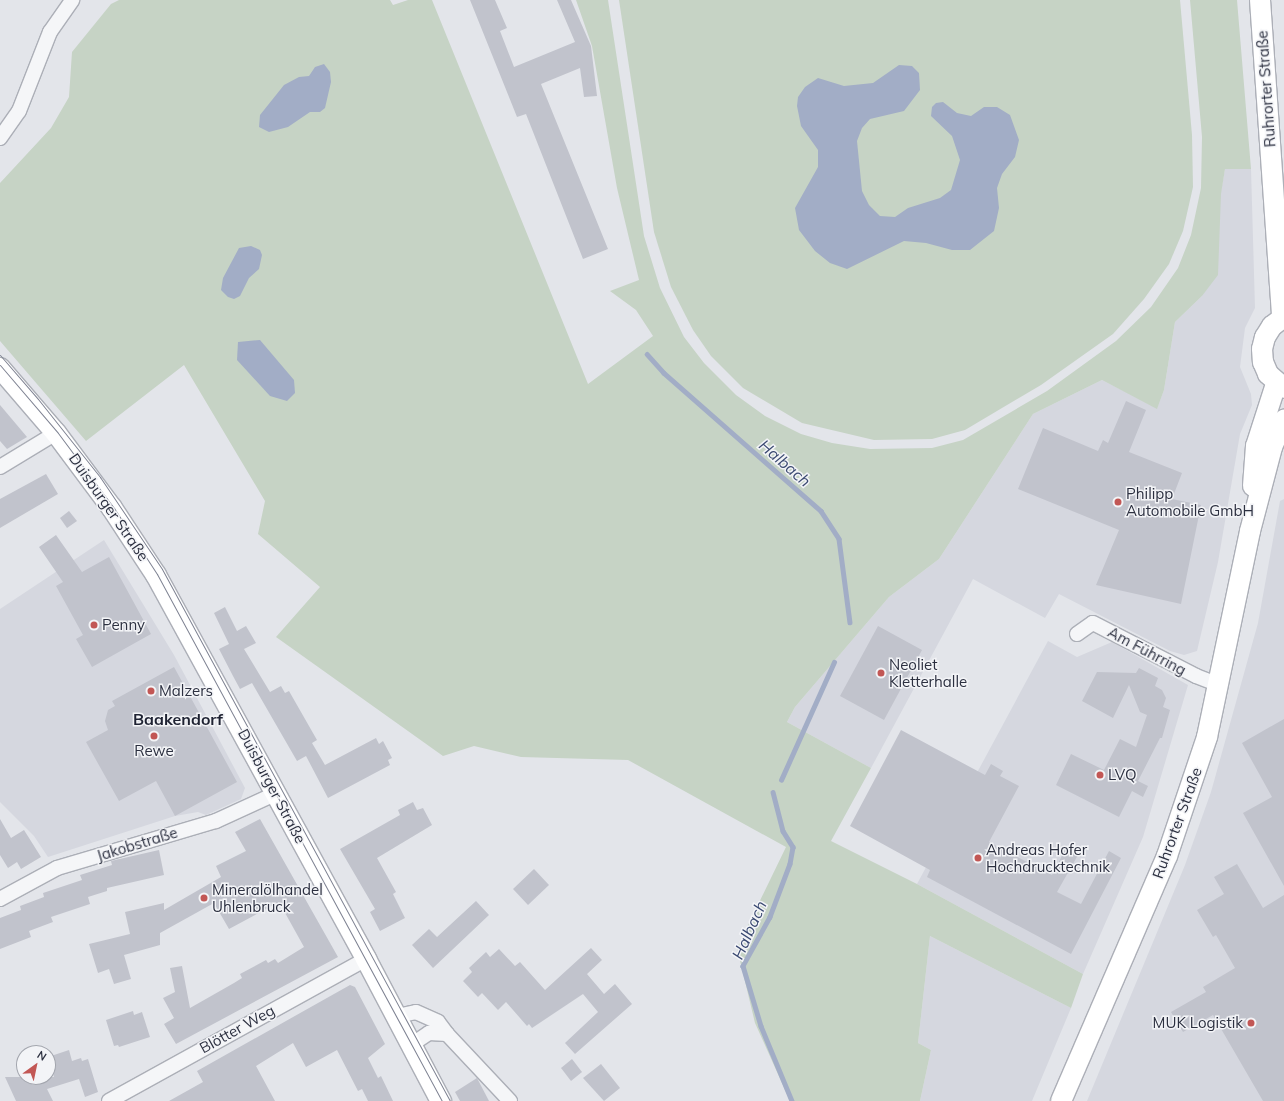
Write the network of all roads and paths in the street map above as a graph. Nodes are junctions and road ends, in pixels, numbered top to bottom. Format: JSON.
{"nodes":[{"id":1,"x":72,"y":0,"type":"edge"},
{"id":2,"x":1260,"y":0,"type":"edge"},
{"id":3,"x":0,"y":138,"type":"edge"},
{"id":4,"x":1277,"y":227,"type":"junction"},
{"id":5,"x":1284,"y":245,"type":"edge"},
{"id":6,"x":1283,"y":317,"type":"edge"},
{"id":7,"x":0,"y":368,"type":"edge"},
{"id":8,"x":1280,"y":386,"type":"edge"},
{"id":9,"x":1284,"y":420,"type":"edge"},
{"id":10,"x":56,"y":433,"type":"junction"},
{"id":11,"x":1284,"y":453,"type":"edge"},
{"id":12,"x":0,"y":467,"type":"edge"},
{"id":13,"x":1264,"y":480,"type":"junction"},
{"id":14,"x":1250,"y":531,"type":"junction"},
{"id":15,"x":1077,"y":634,"type":"dead end"},
{"id":16,"x":1219,"y":685,"type":"junction"},
{"id":17,"x":277,"y":793,"type":"junction"},
{"id":18,"x":0,"y":899,"type":"edge"},
{"id":19,"x":366,"y":959,"type":"junction"},
{"id":20,"x":397,"y":1016,"type":"junction"},
{"id":21,"x":448,"y":1034,"type":"junction"},
{"id":22,"x":412,"y":1045,"type":"junction"},
{"id":23,"x":109,"y":1101,"type":"edge"},
{"id":24,"x":441,"y":1101,"type":"edge"},
{"id":25,"x":510,"y":1101,"type":"edge"},
{"id":26,"x":1060,"y":1101,"type":"edge"}],
"edges":[{"from":1,"to":3,"type":"street"},
{"from":2,"to":4,"type":"main road","name":"Ruhrorter Straße"},
{"from":4,"to":5,"type":"main road","name":"Ruhrorter Straße"},
{"from":4,"to":6,"type":"main road","name":"Ruhrorter Straße"},
{"from":6,"to":8,"type":"main road","name":"Ruhrorter Straße"},
{"from":7,"to":10,"type":"main road","name":"Duisburger Straße"},
{"from":8,"to":14,"type":"main road","name":"Ruhrorter Straße"},
{"from":9,"to":13,"type":"main road","name":"Ruhrorter Straße"},
{"from":10,"to":12,"type":"street"},
{"from":10,"to":17,"type":"main road","name":"Duisburger Straße"},
{"from":11,"to":13,"type":"main road","name":"Ruhrorter Straße"},
{"from":13,"to":14,"type":"main road","name":"Ruhrorter Straße"},
{"from":14,"to":16,"type":"main road","name":"Ruhrorter Straße"},
{"from":15,"to":16,"type":"street","name":"Am Führring"},
{"from":16,"to":26,"type":"main road","name":"Ruhrorter Straße"},
{"from":17,"to":18,"type":"street","name":"Jakobstraße"},
{"from":17,"to":19,"type":"main road","name":"Duisburger Straße"},
{"from":19,"to":20,"type":"main road","name":"Duisburger Straße"},
{"from":19,"to":23,"type":"street","name":"Blötter Weg"},
{"from":20,"to":21,"type":"street"},
{"from":20,"to":22,"type":"main road","name":"Duisburger Straße"},
{"from":21,"to":22,"type":"street"},
{"from":21,"to":25,"type":"street"},
{"from":22,"to":24,"type":"main road","name":"Duisburger Straße"}]}
